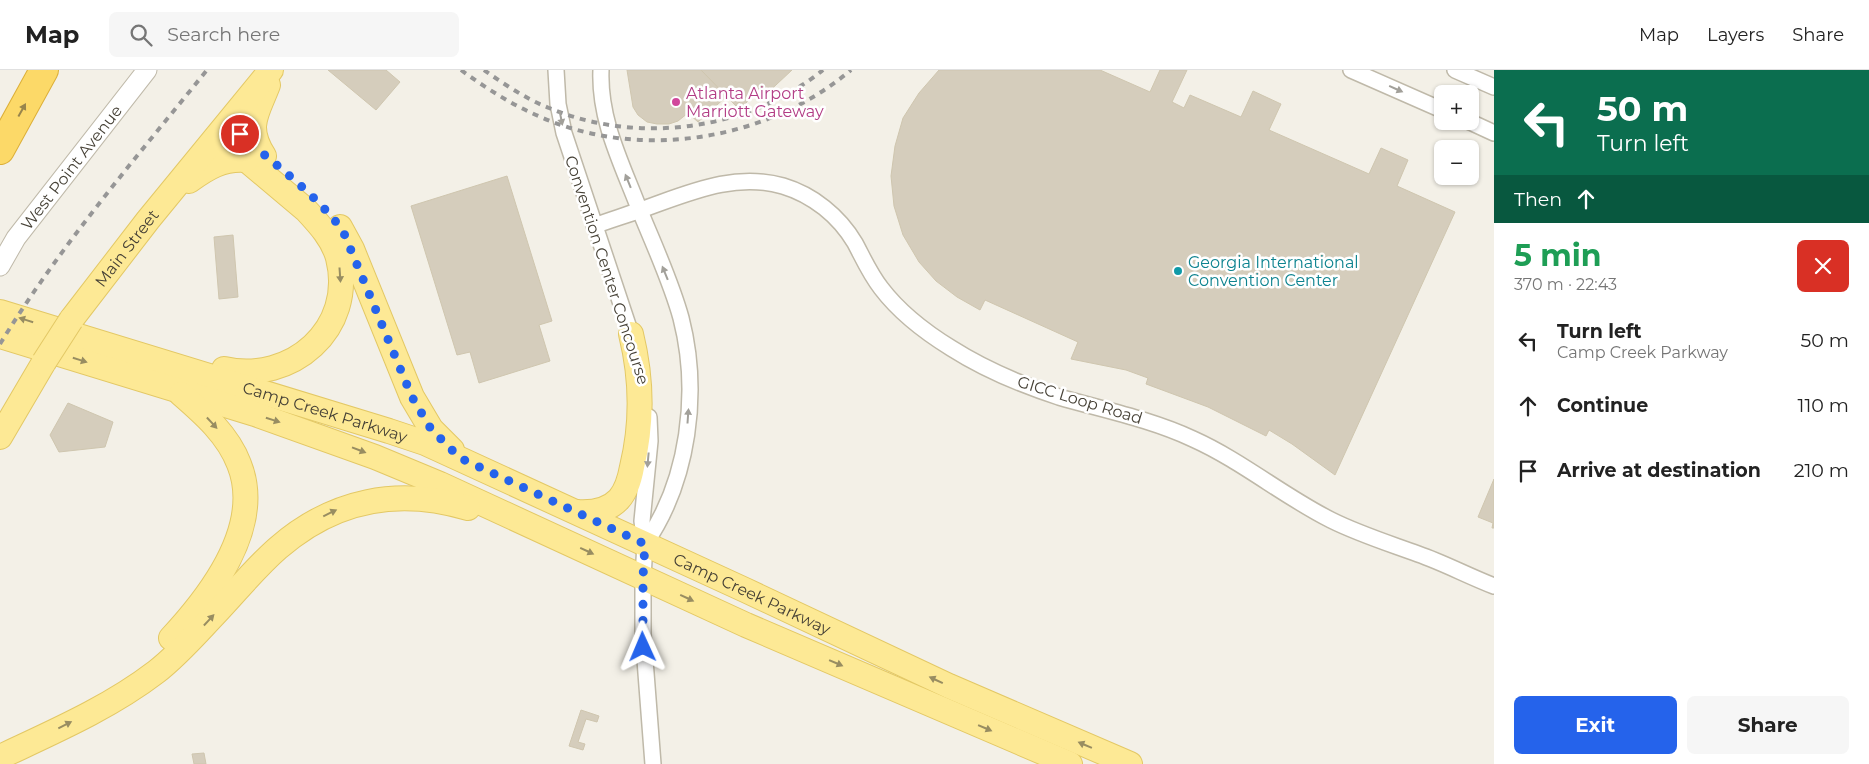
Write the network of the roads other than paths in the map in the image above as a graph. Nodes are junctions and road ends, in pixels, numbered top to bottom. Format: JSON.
{"nodes":[{"id":1,"x":25,"y":70,"type":"edge"},
{"id":2,"x":44,"y":70,"type":"edge"},
{"id":3,"x":147,"y":70,"type":"edge"},
{"id":4,"x":273,"y":70,"type":"edge"},
{"id":5,"x":556,"y":70,"type":"edge"},
{"id":6,"x":601,"y":70,"type":"edge"},
{"id":7,"x":1351,"y":70,"type":"edge"},
{"id":8,"x":1454,"y":70,"type":"edge"},
{"id":9,"x":1494,"y":88,"type":"edge"},
{"id":10,"x":1434,"y":106,"type":"edge"},
{"id":11,"x":0,"y":109,"type":"edge"},
{"id":12,"x":1479,"y":126,"type":"edge"},
{"id":13,"x":223,"y":130,"type":"junction"},
{"id":14,"x":1494,"y":133,"type":"edge"},
{"id":15,"x":0,"y":150,"type":"edge"},
{"id":16,"x":255,"y":158,"type":"junction"},
{"id":17,"x":162,"y":203,"type":"junction"},
{"id":18,"x":640,"y":211,"type":"junction"},
{"id":19,"x":594,"y":226,"type":"junction"},
{"id":20,"x":0,"y":266,"type":"edge"},
{"id":21,"x":0,"y":312,"type":"edge"},
{"id":22,"x":631,"y":334,"type":"junction"},
{"id":23,"x":0,"y":336,"type":"edge"},
{"id":24,"x":157,"y":359,"type":"junction"},
{"id":25,"x":176,"y":390,"type":"junction"},
{"id":26,"x":0,"y":437,"type":"edge"},
{"id":27,"x":460,"y":458,"type":"junction"},
{"id":28,"x":576,"y":511,"type":"junction"},
{"id":29,"x":543,"y":531,"type":"junction"},
{"id":30,"x":645,"y":544,"type":"junction"},
{"id":31,"x":643,"y":577,"type":"junction"},
{"id":32,"x":1494,"y":586,"type":"edge"},
{"id":33,"x":0,"y":740,"type":"edge"},
{"id":34,"x":0,"y":757,"type":"edge"},
{"id":35,"x":653,"y":764,"type":"edge"},
{"id":36,"x":1070,"y":764,"type":"edge"},
{"id":37,"x":1130,"y":764,"type":"edge"}],
"edges":[{"from":1,"to":11,"type":"highway"},
{"from":15,"to":2,"type":"highway","one_way":true},
{"from":3,"to":20,"type":"street","name":"West Point Avenue"},
{"from":4,"to":13,"type":"main road","name":"Main Street"},
{"from":4,"to":16,"type":"main road"},
{"from":5,"to":19,"type":"street","name":"Convention Center Concourse","one_way":true},
{"from":18,"to":6,"type":"street","one_way":true},
{"from":7,"to":10,"type":"street","one_way":true},
{"from":8,"to":9,"type":"street"},
{"from":12,"to":14,"type":"street"},
{"from":13,"to":16,"type":"main road"},
{"from":13,"to":17,"type":"main road","name":"Main Street"},
{"from":16,"to":17,"type":"main road"},
{"from":16,"to":24,"type":"main road","one_way":true},
{"from":16,"to":27,"type":"main road"},
{"from":17,"to":26,"type":"main road","name":"Main Street","bridge":true},
{"from":18,"to":19,"type":"street","name":"GICC Loop Road"},
{"from":30,"to":18,"type":"street","one_way":true},
{"from":18,"to":32,"type":"street","name":"GICC Loop Road"},
{"from":19,"to":22,"type":"street","name":"Convention Center Concourse"},
{"from":24,"to":21,"type":"main road","name":"Camp Creek Parkway","one_way":true},
{"from":22,"to":28,"type":"main road"},
{"from":22,"to":30,"type":"street","name":"Convention Center Concourse","one_way":true},
{"from":23,"to":25,"type":"main road","name":"Camp Creek Parkway","one_way":true},
{"from":24,"to":27,"type":"main road","name":"Camp Creek Parkway"},
{"from":25,"to":29,"type":"main road","name":"Camp Creek Parkway","one_way":true},
{"from":25,"to":33,"type":"main road","one_way":true},
{"from":27,"to":28,"type":"main road","name":"Camp Creek Parkway"},
{"from":28,"to":30,"type":"main road","name":"Camp Creek Parkway"},
{"from":29,"to":31,"type":"main road","name":"Camp Creek Parkway","one_way":true},
{"from":34,"to":29,"type":"main road","one_way":true},
{"from":30,"to":31,"type":"street","name":"Convention Center Concourse"},
{"from":37,"to":30,"type":"main road","name":"Camp Creek Parkway","one_way":true},
{"from":31,"to":35,"type":"street","name":"Convention Center Concourse"},
{"from":31,"to":36,"type":"main road","name":"Camp Creek Parkway","one_way":true}]}
